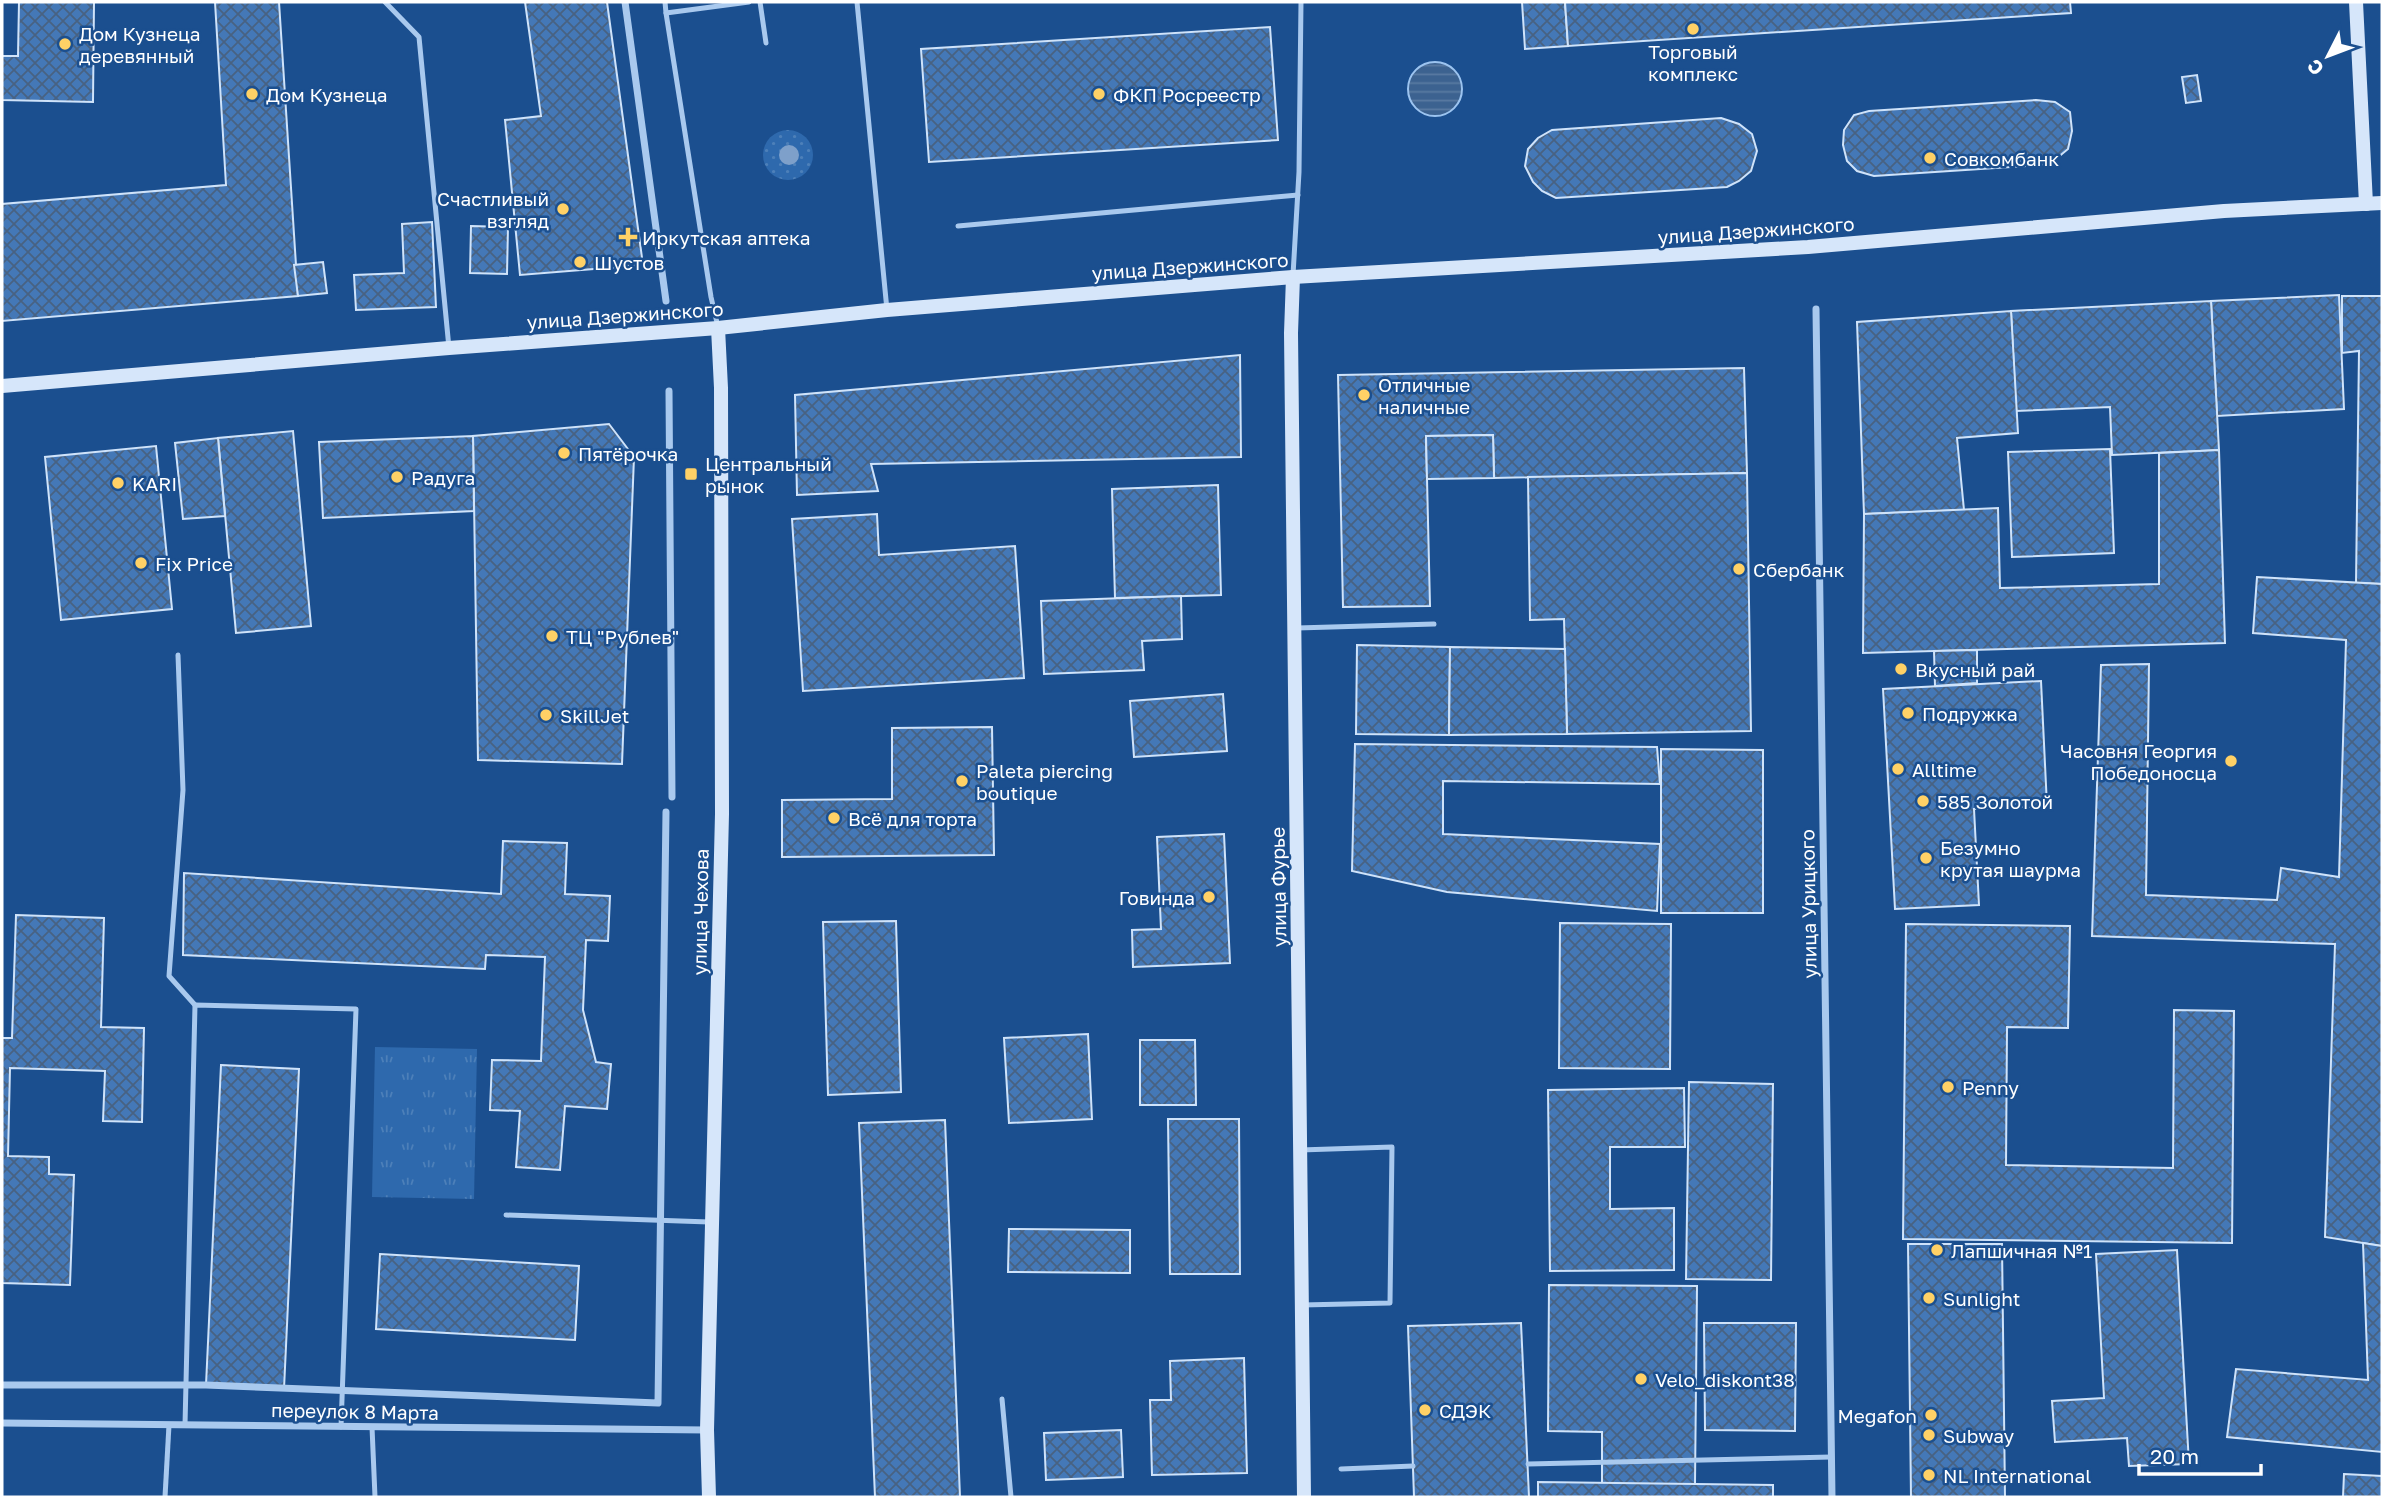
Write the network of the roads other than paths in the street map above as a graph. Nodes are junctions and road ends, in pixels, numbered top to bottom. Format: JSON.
{"nodes":[{"id":1,"x":385,"y":2,"type":"edge"},
{"id":2,"x":625,"y":2,"type":"edge"},
{"id":3,"x":665,"y":2,"type":"edge"},
{"id":4,"x":749,"y":2,"type":"edge"},
{"id":5,"x":760,"y":2,"type":"edge"},
{"id":6,"x":857,"y":2,"type":"edge"},
{"id":7,"x":1301,"y":2,"type":"edge"},
{"id":8,"x":2356,"y":2,"type":"edge"},
{"id":9,"x":666,"y":13,"type":"junction"},
{"id":10,"x":766,"y":43,"type":"dead end"},
{"id":11,"x":1298,"y":195,"type":"junction"},
{"id":12,"x":2366,"y":204,"type":"junction"},
{"id":13,"x":2382,"y":204,"type":"edge"},
{"id":14,"x":958,"y":226,"type":"dead end"},
{"id":15,"x":1293,"y":277,"type":"junction"},
{"id":16,"x":666,"y":301,"type":"dead end"},
{"id":17,"x":1816,"y":309,"type":"dead end"},
{"id":18,"x":887,"y":310,"type":"junction"},
{"id":19,"x":718,"y":328,"type":"junction"},
{"id":20,"x":449,"y":348,"type":"junction"},
{"id":21,"x":2,"y":386,"type":"edge"},
{"id":22,"x":669,"y":391,"type":"dead end"},
{"id":23,"x":1434,"y":624,"type":"dead end"},
{"id":24,"x":1294,"y":628,"type":"junction"},
{"id":25,"x":178,"y":655,"type":"dead end"},
{"id":26,"x":672,"y":797,"type":"dead end"},
{"id":27,"x":666,"y":812,"type":"dead end"},
{"id":28,"x":195,"y":1005,"type":"junction"},
{"id":29,"x":1300,"y":1150,"type":"junction"},
{"id":30,"x":506,"y":1215,"type":"dead end"},
{"id":31,"x":660,"y":1220,"type":"junction"},
{"id":32,"x":712,"y":1222,"type":"junction"},
{"id":33,"x":1302,"y":1305,"type":"junction"},
{"id":34,"x":2,"y":1385,"type":"edge"},
{"id":35,"x":186,"y":1385,"type":"junction"},
{"id":36,"x":342,"y":1390,"type":"junction"},
{"id":37,"x":1002,"y":1399,"type":"dead end"},
{"id":38,"x":2,"y":1423,"type":"edge"},
{"id":39,"x":169,"y":1424,"type":"junction"},
{"id":40,"x":185,"y":1425,"type":"junction"},
{"id":41,"x":341,"y":1427,"type":"junction"},
{"id":42,"x":372,"y":1427,"type":"junction"},
{"id":43,"x":707,"y":1430,"type":"junction"},
{"id":44,"x":1832,"y":1457,"type":"junction"},
{"id":45,"x":1528,"y":1464,"type":"dead end"},
{"id":46,"x":1413,"y":1466,"type":"dead end"},
{"id":47,"x":1341,"y":1469,"type":"dead end"},
{"id":48,"x":165,"y":1497,"type":"edge"},
{"id":49,"x":374,"y":1497,"type":"edge"},
{"id":50,"x":709,"y":1497,"type":"edge"},
{"id":51,"x":1011,"y":1497,"type":"edge"},
{"id":52,"x":1304,"y":1497,"type":"edge"},
{"id":53,"x":1832,"y":1497,"type":"edge"}],
"edges":[{"from":1,"to":20,"type":"lane"},
{"from":2,"to":16,"type":"street"},
{"from":3,"to":9,"type":"lane"},
{"from":4,"to":9,"type":"lane"},
{"from":5,"to":10,"type":"lane"},
{"from":6,"to":18,"type":"lane"},
{"from":7,"to":11,"type":"lane"},
{"from":8,"to":12,"type":"street"},
{"from":9,"to":19,"type":"lane"},
{"from":11,"to":14,"type":"lane"},
{"from":11,"to":15,"type":"lane"},
{"from":12,"to":13,"type":"street","name":"улица Дзержинского"},
{"from":12,"to":15,"type":"street","name":"улица Дзержинского"},
{"from":15,"to":18,"type":"street","name":"улица Дзержинского"},
{"from":15,"to":24,"type":"street","name":"улица Фурье"},
{"from":17,"to":44,"type":"street","name":"улица Урицкого"},
{"from":18,"to":19,"type":"street","name":"улица Дзержинского"},
{"from":19,"to":20,"type":"street","name":"улица Дзержинского"},
{"from":19,"to":32,"type":"street","name":"улица Чехова"},
{"from":20,"to":21,"type":"street","name":"улица Дзержинского"},
{"from":22,"to":26,"type":"street"},
{"from":23,"to":24,"type":"lane"},
{"from":24,"to":29,"type":"street","name":"улица Фурье"},
{"from":25,"to":28,"type":"lane"},
{"from":27,"to":31,"type":"street"},
{"from":28,"to":35,"type":"lane"},
{"from":28,"to":36,"type":"lane"},
{"from":29,"to":33,"type":"street","name":"улица Фурье"},
{"from":29,"to":33,"type":"lane"},
{"from":30,"to":31,"type":"lane"},
{"from":31,"to":32,"type":"lane"},
{"from":31,"to":36,"type":"street"},
{"from":32,"to":43,"type":"street","name":"улица Чехова"},
{"from":33,"to":52,"type":"street","name":"улица Фурье"},
{"from":34,"to":35,"type":"street"},
{"from":35,"to":36,"type":"street"},
{"from":35,"to":40,"type":"lane"},
{"from":36,"to":41,"type":"lane"},
{"from":37,"to":51,"type":"lane"},
{"from":38,"to":39,"type":"street","name":"переулок 8 Марта"},
{"from":39,"to":40,"type":"street","name":"переулок 8 Марта"},
{"from":39,"to":48,"type":"lane"},
{"from":40,"to":41,"type":"street","name":"переулок 8 Марта"},
{"from":41,"to":42,"type":"street","name":"переулок 8 Марта"},
{"from":42,"to":43,"type":"street","name":"переулок 8 Марта"},
{"from":42,"to":49,"type":"lane"},
{"from":43,"to":50,"type":"street","name":"улица Чехова"},
{"from":44,"to":45,"type":"lane"},
{"from":44,"to":53,"type":"street","name":"улица Урицкого"},
{"from":46,"to":47,"type":"lane"}]}
